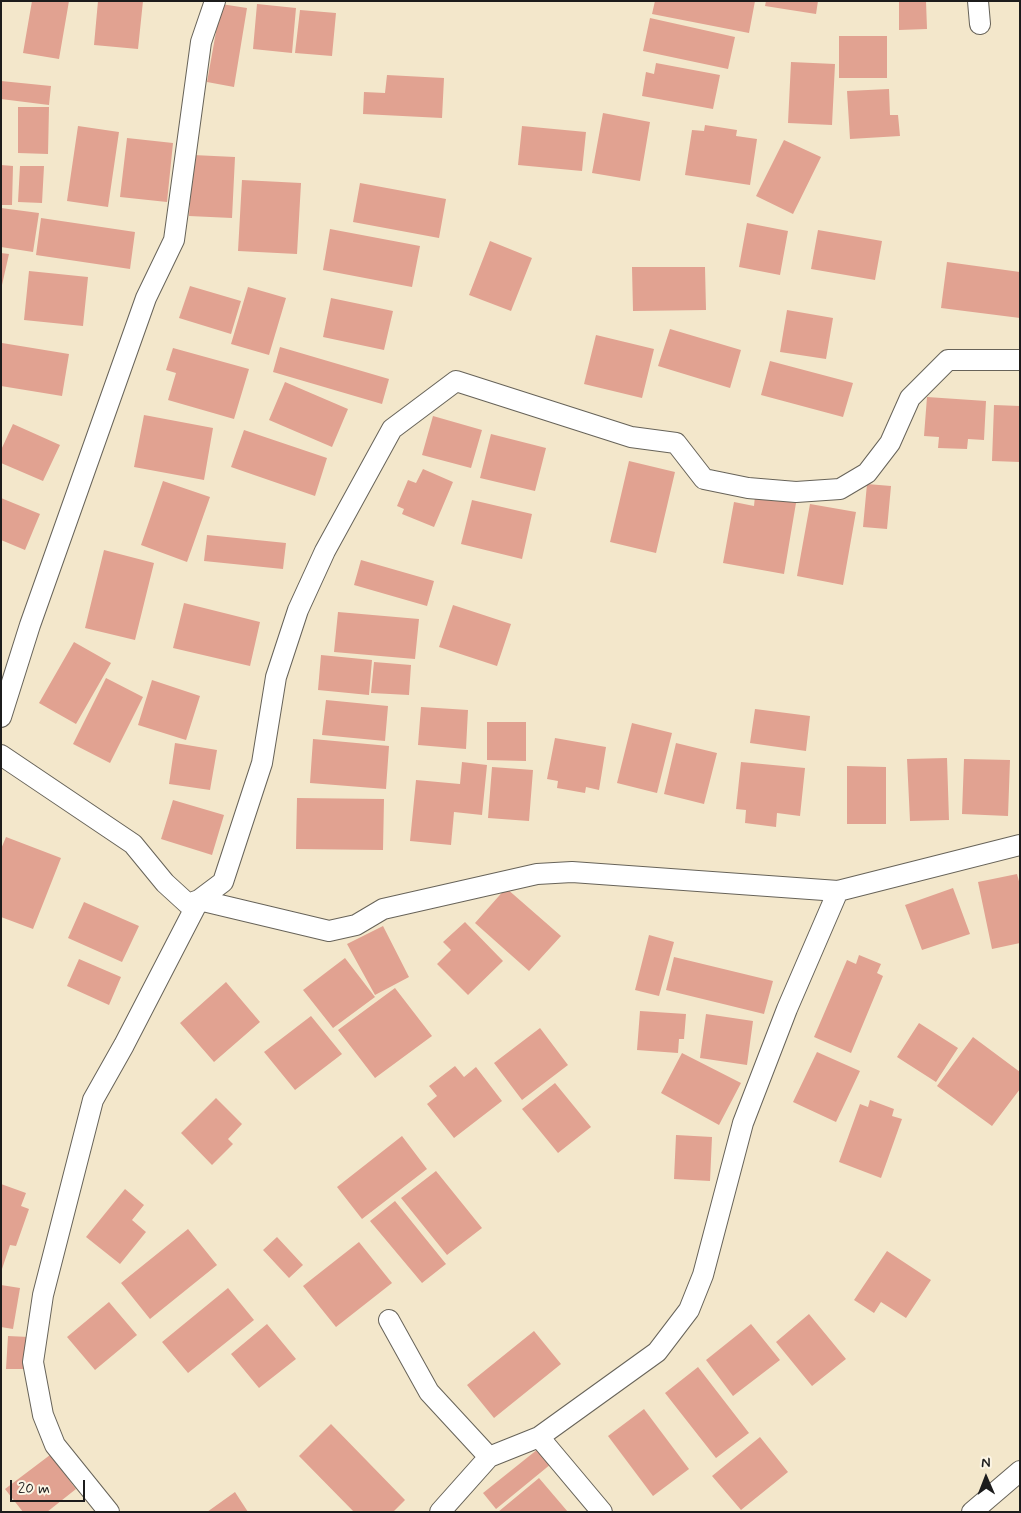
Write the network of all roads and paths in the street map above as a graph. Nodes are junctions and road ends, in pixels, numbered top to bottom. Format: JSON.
{"nodes":[{"id":1,"x":215,"y":1,"type":"edge"},
{"id":2,"x":978,"y":1,"type":"edge"},
{"id":3,"x":980,"y":24,"type":"dead end"},
{"id":4,"x":1020,"y":360,"type":"edge"},
{"id":5,"x":1,"y":717,"type":"edge"},
{"id":6,"x":1,"y":755,"type":"edge"},
{"id":7,"x":1020,"y":845,"type":"edge"},
{"id":8,"x":838,"y":891,"type":"junction"},
{"id":9,"x":199,"y":900,"type":"junction"},
{"id":10,"x":389,"y":1320,"type":"dead end"},
{"id":11,"x":539,"y":1437,"type":"junction"},
{"id":12,"x":489,"y":1457,"type":"junction"},
{"id":13,"x":1020,"y":1471,"type":"edge"},
{"id":14,"x":109,"y":1512,"type":"edge"},
{"id":15,"x":440,"y":1512,"type":"edge"},
{"id":16,"x":602,"y":1512,"type":"edge"},
{"id":17,"x":972,"y":1512,"type":"edge"}],
"edges":[{"from":1,"to":5,"type":"street"},
{"from":2,"to":3,"type":"street"},
{"from":4,"to":9,"type":"street"},
{"from":6,"to":9,"type":"street"},
{"from":7,"to":8,"type":"street"},
{"from":8,"to":9,"type":"street"},
{"from":8,"to":11,"type":"street"},
{"from":9,"to":14,"type":"street"},
{"from":10,"to":12,"type":"street"},
{"from":11,"to":12,"type":"street"},
{"from":11,"to":16,"type":"street"},
{"from":12,"to":15,"type":"street"},
{"from":13,"to":17,"type":"street"}]}
